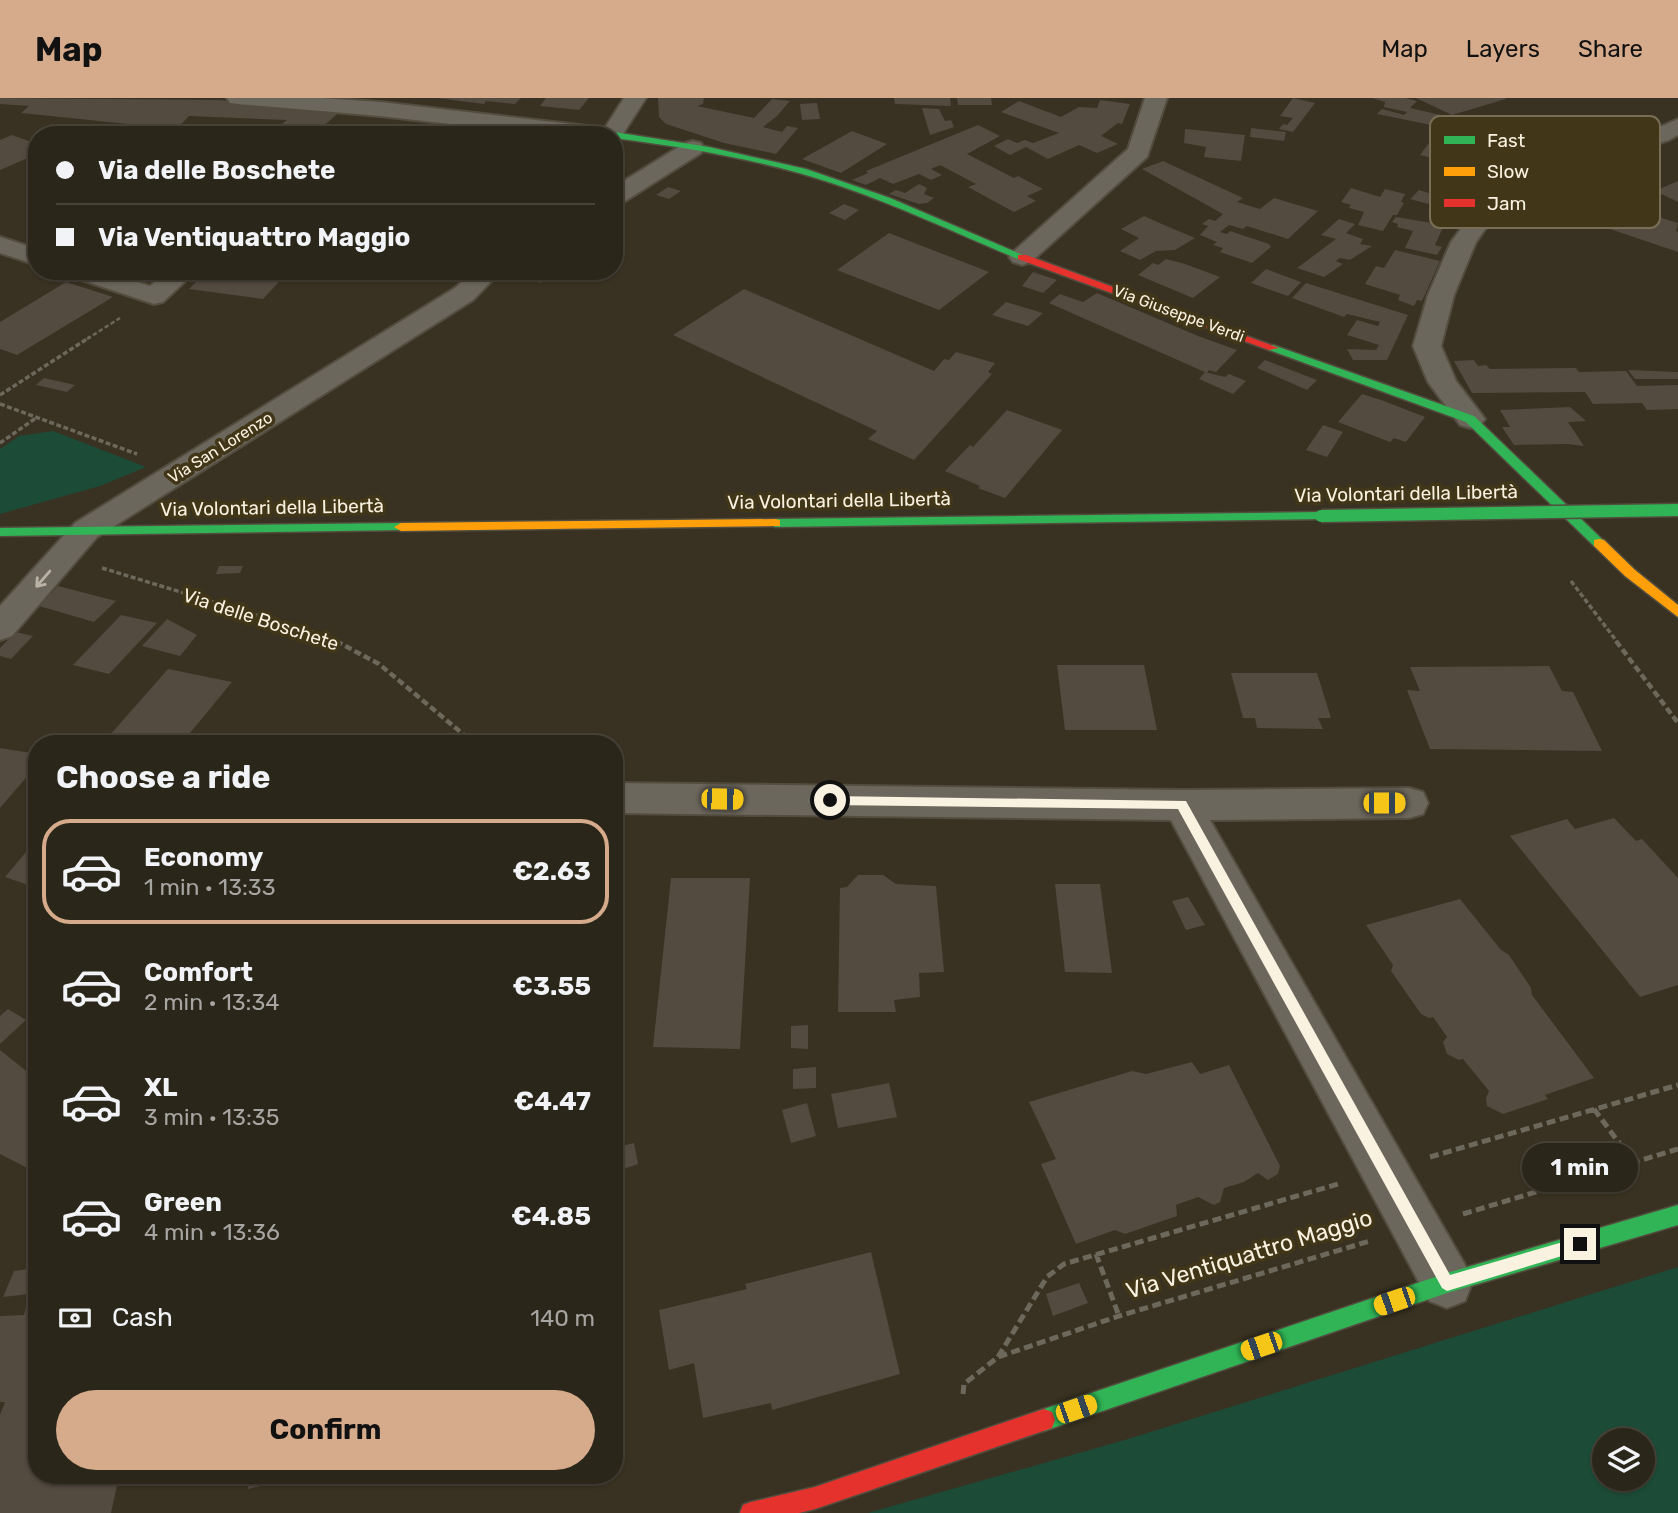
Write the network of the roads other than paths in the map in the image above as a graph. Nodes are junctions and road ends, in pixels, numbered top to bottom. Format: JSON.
{"nodes":[{"id":1,"x":239,"y":98,"type":"edge"},
{"id":2,"x":635,"y":98,"type":"edge"},
{"id":3,"x":1156,"y":98,"type":"edge"},
{"id":4,"x":380,"y":109,"type":"junction"},
{"id":5,"x":359,"y":126,"type":"dead end"},
{"id":6,"x":531,"y":126,"type":"edge"},
{"id":7,"x":617,"y":126,"type":"edge"},
{"id":8,"x":1678,"y":127,"type":"edge"},
{"id":9,"x":1660,"y":135,"type":"edge"},
{"id":10,"x":623,"y":137,"type":"edge"},
{"id":11,"x":693,"y":148,"type":"junction"},
{"id":12,"x":623,"y":192,"type":"edge"},
{"id":13,"x":1475,"y":228,"type":"edge"},
{"id":14,"x":0,"y":245,"type":"edge"},
{"id":15,"x":28,"y":254,"type":"edge"},
{"id":16,"x":1022,"y":257,"type":"junction"},
{"id":17,"x":106,"y":280,"type":"edge"},
{"id":18,"x":172,"y":280,"type":"edge"},
{"id":19,"x":479,"y":280,"type":"edge"},
{"id":20,"x":486,"y":280,"type":"edge"},
{"id":21,"x":464,"y":294,"type":"junction"},
{"id":22,"x":1470,"y":419,"type":"junction"},
{"id":23,"x":1678,"y":510,"type":"edge"},
{"id":24,"x":86,"y":530,"type":"junction"},
{"id":25,"x":0,"y":532,"type":"edge"},
{"id":26,"x":1678,"y":612,"type":"edge"},
{"id":27,"x":0,"y":628,"type":"edge"},
{"id":28,"x":623,"y":798,"type":"edge"},
{"id":29,"x":1409,"y":803,"type":"dead end"},
{"id":30,"x":1182,"y":805,"type":"junction"},
{"id":31,"x":1678,"y":1215,"type":"edge"},
{"id":32,"x":1447,"y":1283,"type":"junction"},
{"id":33,"x":751,"y":1513,"type":"edge"}],
"edges":[{"from":1,"to":4,"type":"street","name":"Via Giuseppe Verdi"},
{"from":2,"to":7,"type":"street"},
{"from":3,"to":16,"type":"street"},
{"from":4,"to":5,"type":"street"},
{"from":4,"to":6,"type":"street","name":"Via Giuseppe Verdi"},
{"from":8,"to":9,"type":"street"},
{"from":10,"to":11,"type":"street","name":"Via Giuseppe Verdi"},
{"from":11,"to":12,"type":"street"},
{"from":11,"to":16,"type":"street","name":"Via Giuseppe Verdi"},
{"from":13,"to":22,"type":"street"},
{"from":14,"to":15,"type":"street"},
{"from":16,"to":22,"type":"street","name":"Via Giuseppe Verdi"},
{"from":17,"to":18,"type":"street"},
{"from":19,"to":21,"type":"street","name":"Via San Lorenzo"},
{"from":20,"to":21,"type":"street","name":"Via San Lorenzo"},
{"from":21,"to":24,"type":"street","name":"Via San Lorenzo"},
{"from":22,"to":26,"type":"street","name":"Via Giuseppe Verdi"},
{"from":23,"to":24,"type":"street","name":"Via Volontari della Libertà","bridge":true},
{"from":24,"to":25,"type":"street","name":"Via Volontari della Libertà"},
{"from":24,"to":27,"type":"street","name":"Via San Lorenzo","one_way":true},
{"from":28,"to":30,"type":"street"},
{"from":29,"to":30,"type":"street"},
{"from":30,"to":32,"type":"street"},
{"from":31,"to":32,"type":"street"},
{"from":32,"to":33,"type":"street"}]}
